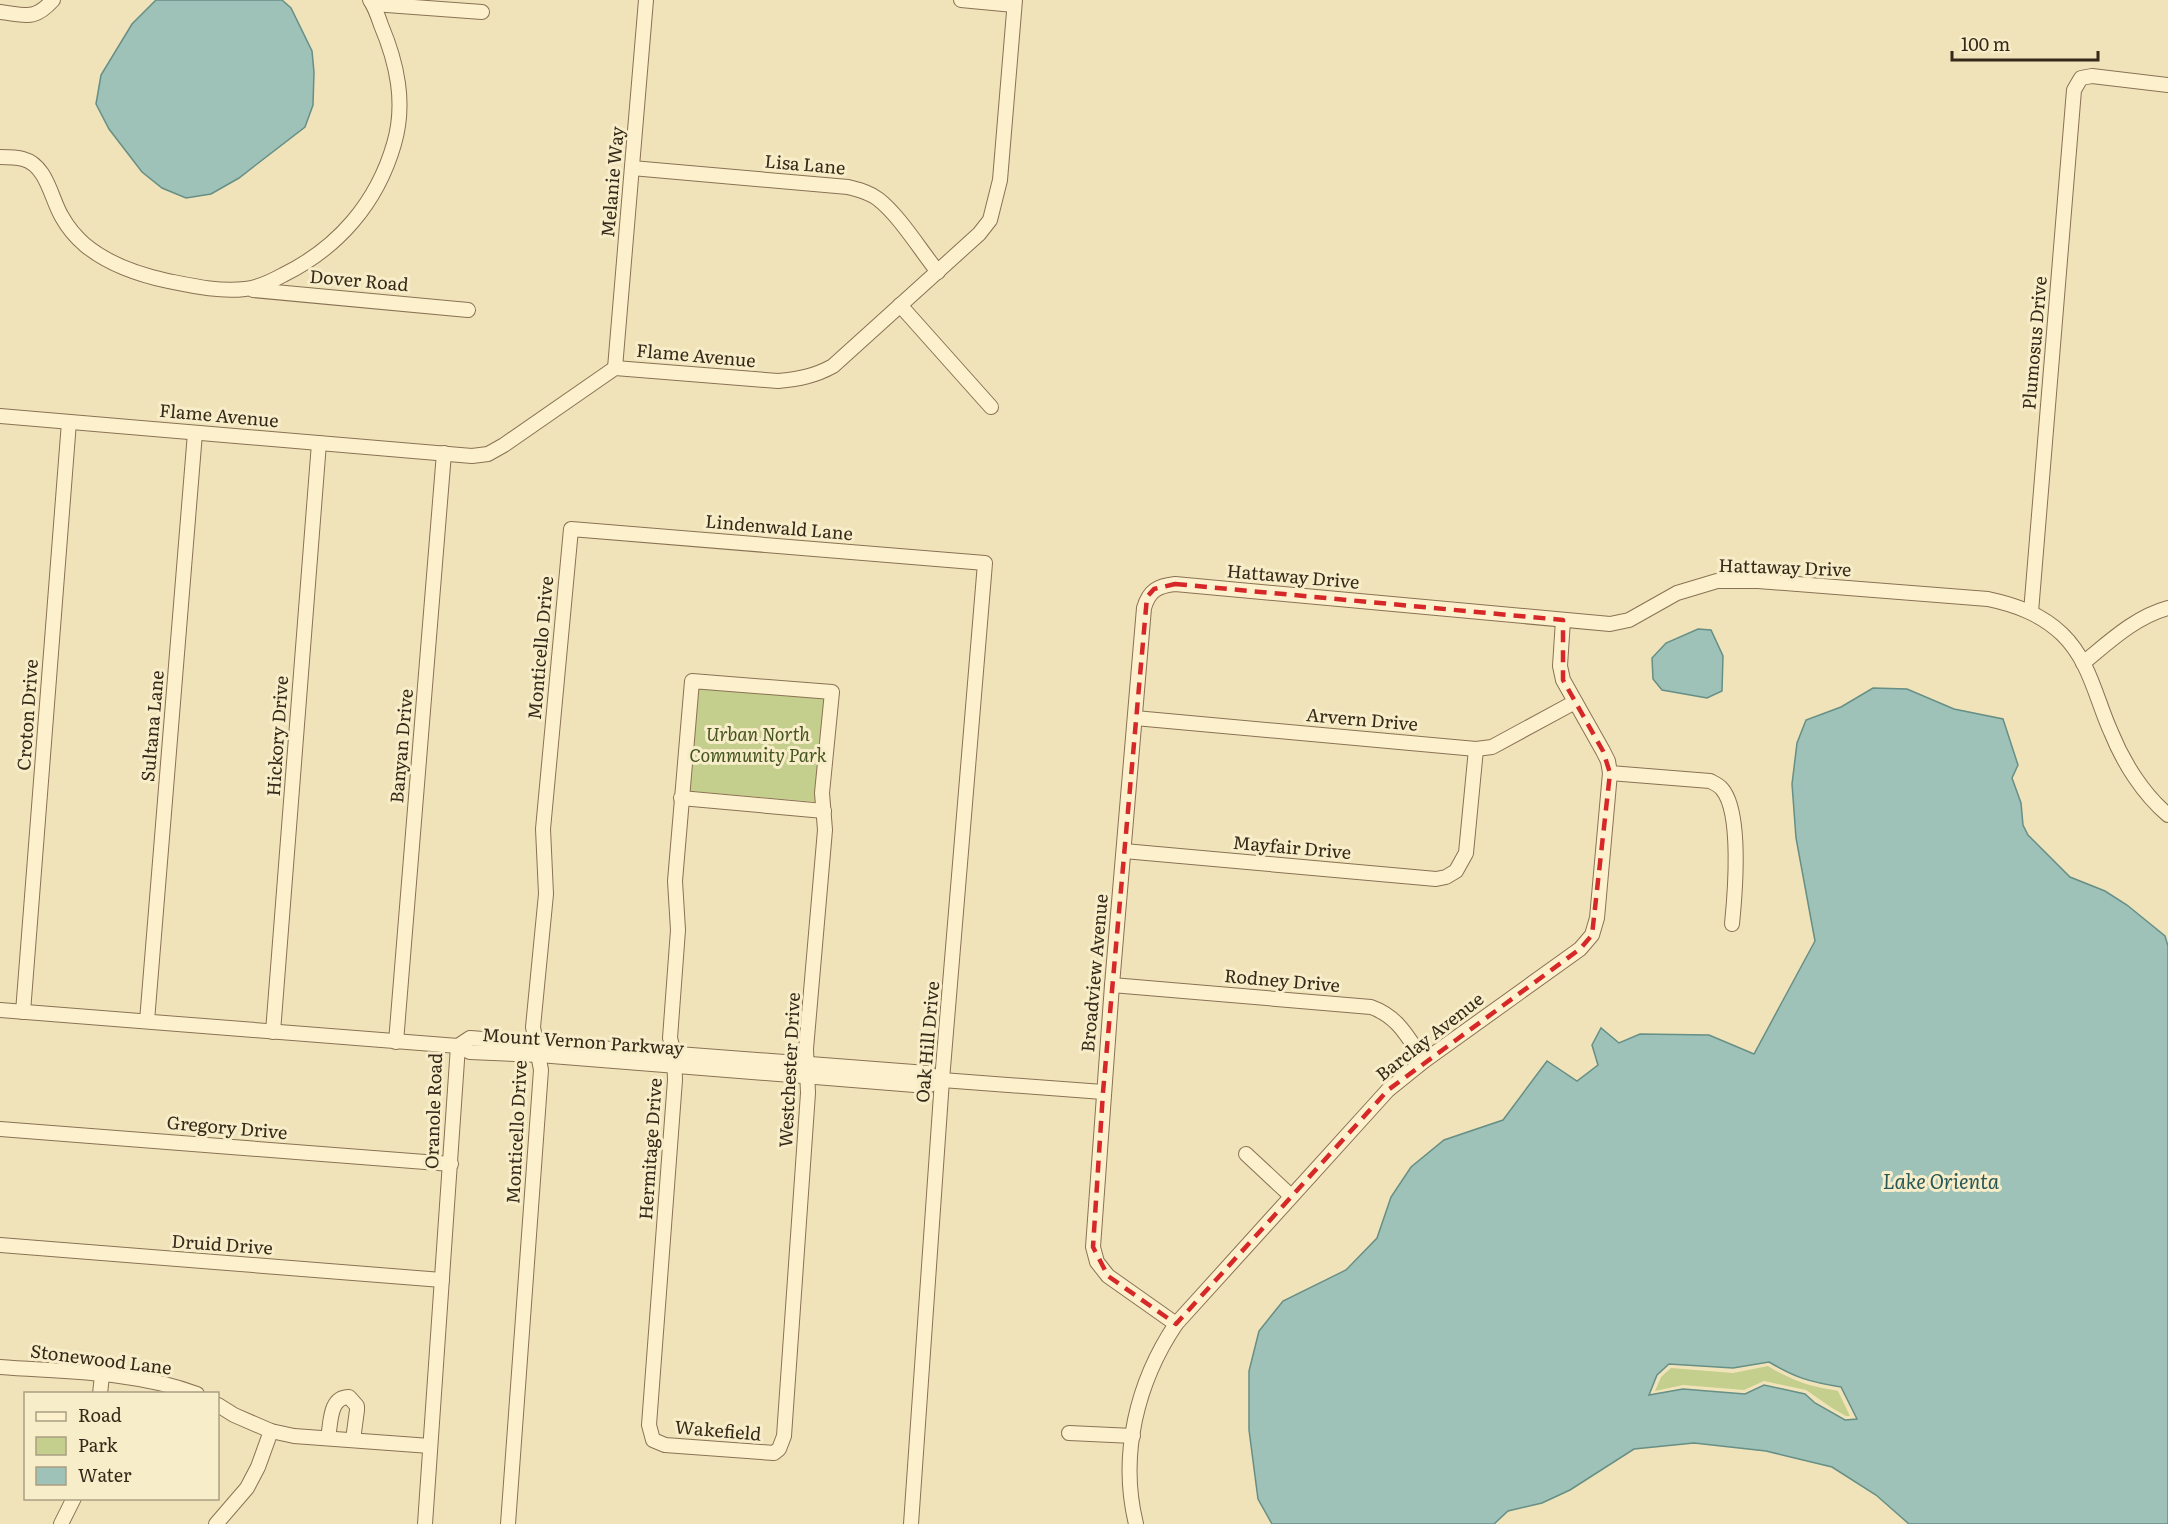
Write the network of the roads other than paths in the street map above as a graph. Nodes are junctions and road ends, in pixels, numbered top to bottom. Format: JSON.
{"nodes":[{"id":1,"x":53,"y":0,"type":"edge"},
{"id":2,"x":646,"y":0,"type":"edge"},
{"id":3,"x":961,"y":0,"type":"edge"},
{"id":4,"x":371,"y":2,"type":"edge"},
{"id":5,"x":1015,"y":3,"type":"edge"},
{"id":6,"x":0,"y":12,"type":"edge"},
{"id":7,"x":482,"y":12,"type":"dead end"},
{"id":8,"x":2168,"y":84,"type":"edge"},
{"id":9,"x":0,"y":157,"type":"edge"},
{"id":10,"x":632,"y":168,"type":"junction"},
{"id":11,"x":938,"y":272,"type":"junction"},
{"id":12,"x":248,"y":289,"type":"junction"},
{"id":13,"x":900,"y":305,"type":"junction"},
{"id":14,"x":468,"y":309,"type":"dead end"},
{"id":15,"x":615,"y":368,"type":"junction"},
{"id":16,"x":991,"y":406,"type":"dead end"},
{"id":17,"x":0,"y":416,"type":"edge"},
{"id":18,"x":69,"y":422,"type":"junction"},
{"id":19,"x":195,"y":433,"type":"junction"},
{"id":20,"x":319,"y":443,"type":"junction"},
{"id":21,"x":444,"y":453,"type":"junction"},
{"id":22,"x":571,"y":529,"type":"joint"},
{"id":23,"x":985,"y":563,"type":"joint"},
{"id":24,"x":1154,"y":589,"type":"joint"},
{"id":25,"x":2168,"y":608,"type":"edge"},
{"id":26,"x":2031,"y":612,"type":"junction"},
{"id":27,"x":1563,"y":620,"type":"junction"},
{"id":28,"x":2083,"y":663,"type":"junction"},
{"id":29,"x":692,"y":681,"type":"joint"},
{"id":30,"x":1575,"y":702,"type":"junction"},
{"id":31,"x":1135,"y":718,"type":"junction"},
{"id":32,"x":1476,"y":749,"type":"junction"},
{"id":33,"x":1610,"y":773,"type":"junction"},
{"id":34,"x":681,"y":798,"type":"junction"},
{"id":35,"x":824,"y":811,"type":"junction"},
{"id":36,"x":2168,"y":815,"type":"edge"},
{"id":37,"x":1124,"y":851,"type":"junction"},
{"id":38,"x":1732,"y":924,"type":"dead end"},
{"id":39,"x":1112,"y":985,"type":"junction"},
{"id":40,"x":0,"y":1010,"type":"edge"},
{"id":41,"x":23,"y":1012,"type":"junction"},
{"id":42,"x":147,"y":1022,"type":"junction"},
{"id":43,"x":273,"y":1032,"type":"junction"},
{"id":44,"x":396,"y":1042,"type":"junction"},
{"id":45,"x":458,"y":1046,"type":"junction"},
{"id":46,"x":538,"y":1049,"type":"junction"},
{"id":47,"x":674,"y":1059,"type":"junction"},
{"id":48,"x":1424,"y":1061,"type":"junction"},
{"id":49,"x":807,"y":1071,"type":"junction"},
{"id":50,"x":942,"y":1080,"type":"junction"},
{"id":51,"x":1103,"y":1092,"type":"junction"},
{"id":52,"x":0,"y":1129,"type":"edge"},
{"id":53,"x":1246,"y":1154,"type":"dead end"},
{"id":54,"x":451,"y":1164,"type":"junction"},
{"id":55,"x":1291,"y":1196,"type":"junction"},
{"id":56,"x":0,"y":1245,"type":"edge"},
{"id":57,"x":442,"y":1280,"type":"junction"},
{"id":58,"x":1176,"y":1324,"type":"junction"},
{"id":59,"x":0,"y":1367,"type":"edge"},
{"id":60,"x":102,"y":1375,"type":"junction"},
{"id":61,"x":100,"y":1392,"type":"edge"},
{"id":62,"x":191,"y":1392,"type":"edge"},
{"id":63,"x":219,"y":1406,"type":"edge"},
{"id":64,"x":271,"y":1431,"type":"junction"},
{"id":65,"x":1069,"y":1433,"type":"dead end"},
{"id":66,"x":1133,"y":1436,"type":"junction"},
{"id":67,"x":328,"y":1438,"type":"junction"},
{"id":68,"x":353,"y":1440,"type":"junction"},
{"id":69,"x":653,"y":1440,"type":"joint"},
{"id":70,"x":430,"y":1446,"type":"junction"},
{"id":71,"x":779,"y":1449,"type":"joint"},
{"id":72,"x":73,"y":1500,"type":"edge"},
{"id":73,"x":61,"y":1524,"type":"edge"},
{"id":74,"x":216,"y":1524,"type":"edge"},
{"id":75,"x":425,"y":1524,"type":"edge"},
{"id":76,"x":508,"y":1524,"type":"edge"},
{"id":77,"x":911,"y":1524,"type":"edge"},
{"id":78,"x":1136,"y":1524,"type":"edge"}],
"edges":[{"from":1,"to":6,"type":"street"},
{"from":2,"to":10,"type":"street","name":"Melanie Way"},
{"from":3,"to":5,"type":"street"},
{"from":4,"to":7,"type":"street"},
{"from":4,"to":12,"type":"street"},
{"from":5,"to":11,"type":"street","name":"Flame Avenue"},
{"from":8,"to":26,"type":"street","name":"Plumosus Drive"},
{"from":9,"to":12,"type":"street","name":"Dover Road"},
{"from":10,"to":11,"type":"street","name":"Lisa Lane"},
{"from":10,"to":15,"type":"street","name":"Melanie Way"},
{"from":11,"to":13,"type":"street","name":"Flame Avenue"},
{"from":12,"to":14,"type":"street","name":"Dover Road"},
{"from":13,"to":15,"type":"street","name":"Flame Avenue"},
{"from":13,"to":16,"type":"street"},
{"from":15,"to":21,"type":"street","name":"Flame Avenue"},
{"from":17,"to":18,"type":"street","name":"Flame Avenue"},
{"from":18,"to":19,"type":"street","name":"Flame Avenue"},
{"from":18,"to":41,"type":"street","name":"Croton Drive"},
{"from":19,"to":20,"type":"street","name":"Flame Avenue"},
{"from":19,"to":42,"type":"street","name":"Sultana Lane"},
{"from":20,"to":21,"type":"street","name":"Flame Avenue"},
{"from":20,"to":43,"type":"street","name":"Hickory Drive"},
{"from":21,"to":44,"type":"street","name":"Banyan Drive"},
{"from":22,"to":23,"type":"street","name":"Lindenwald Lane"},
{"from":22,"to":46,"type":"street","name":"Monticello Drive"},
{"from":23,"to":50,"type":"street","name":"Oak Hill Drive"},
{"from":24,"to":27,"type":"street","name":"Hattaway Drive"},
{"from":24,"to":31,"type":"street","name":"Broadview Avenue"},
{"from":25,"to":28,"type":"street"},
{"from":26,"to":27,"type":"street","name":"Hattaway Drive"},
{"from":26,"to":28,"type":"street","name":"Hattaway Drive"},
{"from":27,"to":30,"type":"street","name":"Barclay Avenue"},
{"from":28,"to":36,"type":"street","name":"Hattaway Drive"},
{"from":29,"to":34,"type":"street","name":"Hermitage Drive"},
{"from":29,"to":35,"type":"street","name":"Westchester Drive"},
{"from":30,"to":32,"type":"street","name":"Arvern Drive"},
{"from":30,"to":33,"type":"street","name":"Barclay Avenue"},
{"from":31,"to":32,"type":"street","name":"Arvern Drive"},
{"from":31,"to":37,"type":"street","name":"Broadview Avenue"},
{"from":32,"to":37,"type":"street","name":"Mayfair Drive"},
{"from":33,"to":38,"type":"street"},
{"from":33,"to":48,"type":"street","name":"Barclay Avenue"},
{"from":34,"to":35,"type":"street"},
{"from":34,"to":47,"type":"street","name":"Hermitage Drive"},
{"from":35,"to":49,"type":"street","name":"Westchester Drive"},
{"from":37,"to":39,"type":"street","name":"Broadview Avenue"},
{"from":39,"to":48,"type":"street","name":"Rodney Drive"},
{"from":39,"to":51,"type":"street","name":"Broadview Avenue"},
{"from":40,"to":41,"type":"street","name":"Oranole Road"},
{"from":41,"to":42,"type":"street","name":"Oranole Road"},
{"from":42,"to":43,"type":"street","name":"Oranole Road"},
{"from":43,"to":44,"type":"street","name":"Oranole Road"},
{"from":44,"to":45,"type":"street","name":"Oranole Road"},
{"from":45,"to":46,"type":"street","name":"Mount Vernon Parkway"},
{"from":45,"to":54,"type":"street","name":"Oranole Road"},
{"from":46,"to":47,"type":"street","name":"Mount Vernon Parkway"},
{"from":46,"to":76,"type":"street","name":"Monticello Drive"},
{"from":47,"to":49,"type":"street","name":"Mount Vernon Parkway"},
{"from":47,"to":69,"type":"street","name":"Hermitage Drive"},
{"from":48,"to":55,"type":"street","name":"Barclay Avenue"},
{"from":49,"to":50,"type":"street","name":"Mount Vernon Parkway"},
{"from":49,"to":71,"type":"street","name":"Westchester Drive"},
{"from":50,"to":51,"type":"street","name":"Mount Vernon Parkway"},
{"from":50,"to":77,"type":"street","name":"Oak Hill Drive"},
{"from":51,"to":58,"type":"street","name":"Broadview Avenue"},
{"from":52,"to":54,"type":"street","name":"Gregory Drive"},
{"from":53,"to":55,"type":"street"},
{"from":54,"to":57,"type":"street","name":"Oranole Road"},
{"from":55,"to":58,"type":"street","name":"Barclay Avenue"},
{"from":56,"to":57,"type":"street","name":"Druid Drive"},
{"from":57,"to":70,"type":"street","name":"Oranole Road"},
{"from":58,"to":66,"type":"street","name":"Barclay Avenue"},
{"from":59,"to":60,"type":"street","name":"Stonewood Lane"},
{"from":60,"to":61,"type":"street"},
{"from":60,"to":62,"type":"street","name":"Stonewood Lane"},
{"from":63,"to":64,"type":"street"},
{"from":64,"to":67,"type":"street"},
{"from":64,"to":74,"type":"street"},
{"from":65,"to":66,"type":"street"},
{"from":66,"to":78,"type":"street","name":"Barclay Avenue"},
{"from":67,"to":68,"type":"street"},
{"from":67,"to":68,"type":"street"},
{"from":68,"to":70,"type":"street"},
{"from":69,"to":71,"type":"street","name":"Wakefield"},
{"from":70,"to":75,"type":"street","name":"Oranole Road"},
{"from":72,"to":73,"type":"street"}]}
